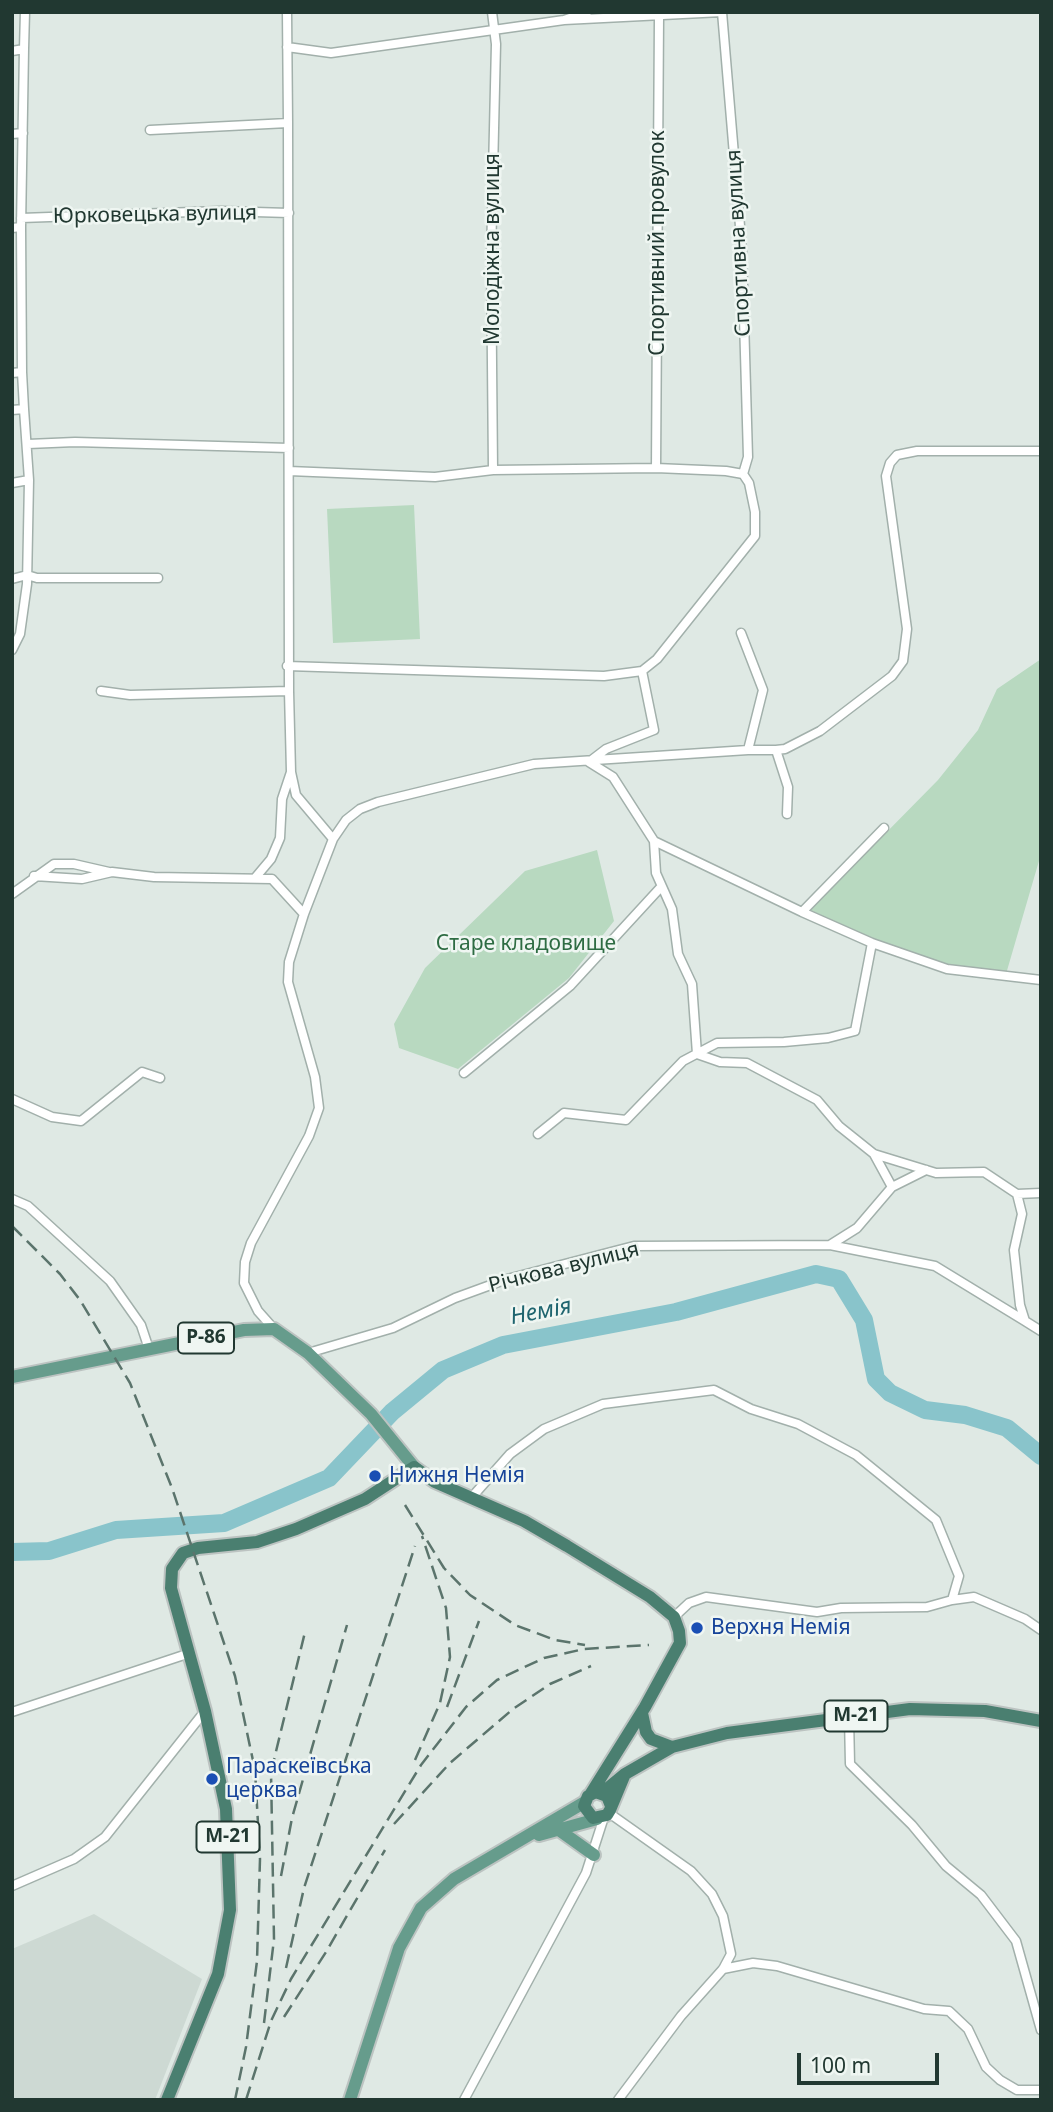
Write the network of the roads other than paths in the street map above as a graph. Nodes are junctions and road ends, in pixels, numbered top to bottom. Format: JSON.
{"nodes":[{"id":1,"x":25,"y":12,"type":"edge"},
{"id":2,"x":492,"y":12,"type":"edge"},
{"id":3,"x":587,"y":12,"type":"edge"},
{"id":4,"x":722,"y":12,"type":"edge"},
{"id":5,"x":284,"y":14,"type":"edge"},
{"id":6,"x":659,"y":17,"type":"junction"},
{"id":7,"x":564,"y":20,"type":"junction"},
{"id":8,"x":493,"y":28,"type":"junction"},
{"id":9,"x":287,"y":47,"type":"junction"},
{"id":10,"x":24,"y":49,"type":"junction"},
{"id":11,"x":12,"y":51,"type":"edge"},
{"id":12,"x":288,"y":123,"type":"junction"},
{"id":13,"x":150,"y":130,"type":"dead end"},
{"id":14,"x":12,"y":134,"type":"edge"},
{"id":15,"x":23,"y":134,"type":"junction"},
{"id":16,"x":289,"y":213,"type":"junction"},
{"id":17,"x":18,"y":225,"type":"edge"},
{"id":18,"x":22,"y":372,"type":"junction"},
{"id":19,"x":12,"y":373,"type":"edge"},
{"id":20,"x":24,"y":409,"type":"junction"},
{"id":21,"x":12,"y":410,"type":"edge"},
{"id":22,"x":28,"y":444,"type":"junction"},
{"id":23,"x":289,"y":448,"type":"junction"},
{"id":24,"x":1041,"y":452,"type":"edge"},
{"id":25,"x":656,"y":468,"type":"junction"},
{"id":26,"x":493,"y":470,"type":"junction"},
{"id":27,"x":289,"y":471,"type":"junction"},
{"id":28,"x":743,"y":474,"type":"junction"},
{"id":29,"x":29,"y":480,"type":"junction"},
{"id":30,"x":12,"y":483,"type":"edge"},
{"id":31,"x":27,"y":575,"type":"junction"},
{"id":32,"x":158,"y":578,"type":"dead end"},
{"id":33,"x":12,"y":579,"type":"edge"},
{"id":34,"x":741,"y":634,"type":"dead end"},
{"id":35,"x":12,"y":650,"type":"edge"},
{"id":36,"x":287,"y":666,"type":"junction"},
{"id":37,"x":642,"y":671,"type":"junction"},
{"id":38,"x":101,"y":691,"type":"dead end"},
{"id":39,"x":289,"y":691,"type":"junction"},
{"id":40,"x":748,"y":750,"type":"junction"},
{"id":41,"x":776,"y":750,"type":"junction"},
{"id":42,"x":589,"y":762,"type":"junction"},
{"id":43,"x":291,"y":772,"type":"junction"},
{"id":44,"x":787,"y":814,"type":"dead end"},
{"id":45,"x":884,"y":828,"type":"dead end"},
{"id":46,"x":332,"y":838,"type":"junction"},
{"id":47,"x":654,"y":841,"type":"junction"},
{"id":48,"x":112,"y":872,"type":"junction"},
{"id":49,"x":34,"y":876,"type":"junction"},
{"id":50,"x":255,"y":878,"type":"junction"},
{"id":51,"x":661,"y":887,"type":"junction"},
{"id":52,"x":12,"y":894,"type":"edge"},
{"id":53,"x":802,"y":912,"type":"junction"},
{"id":54,"x":303,"y":914,"type":"junction"},
{"id":55,"x":872,"y":943,"type":"junction"},
{"id":56,"x":1041,"y":980,"type":"edge"},
{"id":57,"x":697,"y":1054,"type":"junction"},
{"id":58,"x":464,"y":1073,"type":"dead end"},
{"id":59,"x":160,"y":1078,"type":"dead end"},
{"id":60,"x":12,"y":1098,"type":"edge"},
{"id":61,"x":538,"y":1135,"type":"dead end"},
{"id":62,"x":874,"y":1154,"type":"junction"},
{"id":63,"x":926,"y":1170,"type":"junction"},
{"id":64,"x":891,"y":1187,"type":"junction"},
{"id":65,"x":1041,"y":1193,"type":"edge"},
{"id":66,"x":1017,"y":1194,"type":"junction"},
{"id":67,"x":12,"y":1199,"type":"edge"},
{"id":68,"x":830,"y":1245,"type":"junction"},
{"id":69,"x":1025,"y":1321,"type":"junction"},
{"id":70,"x":274,"y":1329,"type":"junction"},
{"id":71,"x":1041,"y":1331,"type":"edge"},
{"id":72,"x":149,"y":1349,"type":"junction"},
{"id":73,"x":308,"y":1353,"type":"junction"},
{"id":74,"x":12,"y":1377,"type":"edge"},
{"id":75,"x":414,"y":1467,"type":"junction"},
{"id":76,"x":471,"y":1497,"type":"junction"},
{"id":77,"x":952,"y":1600,"type":"junction"},
{"id":78,"x":674,"y":1617,"type":"junction"},
{"id":79,"x":1041,"y":1630,"type":"edge"},
{"id":80,"x":190,"y":1653,"type":"junction"},
{"id":81,"x":205,"y":1711,"type":"junction"},
{"id":82,"x":12,"y":1712,"type":"edge"},
{"id":83,"x":642,"y":1713,"type":"junction"},
{"id":84,"x":849,"y":1717,"type":"junction"},
{"id":85,"x":1041,"y":1721,"type":"edge"},
{"id":86,"x":672,"y":1747,"type":"junction"},
{"id":87,"x":611,"y":1761,"type":"junction"},
{"id":88,"x":625,"y":1774,"type":"junction"},
{"id":89,"x":602,"y":1803,"type":"junction"},
{"id":90,"x":559,"y":1830,"type":"junction"},
{"id":91,"x":529,"y":1838,"type":"junction"},
{"id":92,"x":594,"y":1855,"type":"junction"},
{"id":93,"x":12,"y":1886,"type":"edge"},
{"id":94,"x":723,"y":1969,"type":"junction"},
{"id":95,"x":1041,"y":2030,"type":"edge"},
{"id":96,"x":1041,"y":2090,"type":"edge"},
{"id":97,"x":167,"y":2100,"type":"edge"},
{"id":98,"x":350,"y":2100,"type":"edge"},
{"id":99,"x":464,"y":2100,"type":"edge"},
{"id":100,"x":618,"y":2100,"type":"edge"}],
"edges":[{"from":1,"to":10,"type":"street"},
{"from":2,"to":8,"type":"street","name":"Молодіжна вулиця"},
{"from":3,"to":7,"type":"street"},
{"from":4,"to":6,"type":"street"},
{"from":4,"to":28,"type":"street","name":"Спортивна вулиця"},
{"from":5,"to":9,"type":"street"},
{"from":6,"to":7,"type":"street"},
{"from":6,"to":25,"type":"street","name":"Спортивний провулок"},
{"from":7,"to":8,"type":"street"},
{"from":8,"to":9,"type":"street"},
{"from":8,"to":26,"type":"street","name":"Молодіжна вулиця"},
{"from":9,"to":12,"type":"street"},
{"from":10,"to":11,"type":"street"},
{"from":10,"to":15,"type":"street"},
{"from":12,"to":13,"type":"street"},
{"from":12,"to":16,"type":"street"},
{"from":14,"to":15,"type":"street"},
{"from":15,"to":17,"type":"street"},
{"from":16,"to":17,"type":"street","name":"Юрковецька вулиця"},
{"from":16,"to":23,"type":"street"},
{"from":17,"to":18,"type":"street"},
{"from":18,"to":19,"type":"street"},
{"from":18,"to":20,"type":"street"},
{"from":20,"to":21,"type":"street"},
{"from":20,"to":22,"type":"street"},
{"from":22,"to":23,"type":"street"},
{"from":22,"to":29,"type":"street"},
{"from":23,"to":27,"type":"street"},
{"from":24,"to":41,"type":"street"},
{"from":25,"to":26,"type":"street"},
{"from":25,"to":28,"type":"street"},
{"from":26,"to":27,"type":"street"},
{"from":27,"to":36,"type":"street"},
{"from":28,"to":37,"type":"street","name":"Спортивна вулиця"},
{"from":29,"to":30,"type":"street"},
{"from":29,"to":31,"type":"street"},
{"from":31,"to":32,"type":"street"},
{"from":31,"to":33,"type":"street"},
{"from":31,"to":35,"type":"street"},
{"from":34,"to":40,"type":"street"},
{"from":36,"to":37,"type":"street"},
{"from":36,"to":39,"type":"street"},
{"from":37,"to":42,"type":"street"},
{"from":38,"to":39,"type":"street"},
{"from":39,"to":43,"type":"street"},
{"from":40,"to":41,"type":"street"},
{"from":40,"to":42,"type":"street"},
{"from":41,"to":44,"type":"street"},
{"from":42,"to":46,"type":"street"},
{"from":42,"to":47,"type":"street"},
{"from":43,"to":46,"type":"street"},
{"from":43,"to":50,"type":"street"},
{"from":45,"to":53,"type":"street"},
{"from":46,"to":54,"type":"street"},
{"from":47,"to":51,"type":"street"},
{"from":47,"to":53,"type":"street"},
{"from":48,"to":49,"type":"street"},
{"from":48,"to":49,"type":"street"},
{"from":48,"to":50,"type":"street"},
{"from":49,"to":52,"type":"street"},
{"from":50,"to":54,"type":"street"},
{"from":51,"to":57,"type":"street"},
{"from":51,"to":58,"type":"street"},
{"from":53,"to":55,"type":"street"},
{"from":54,"to":70,"type":"street"},
{"from":55,"to":56,"type":"street"},
{"from":55,"to":57,"type":"street"},
{"from":57,"to":61,"type":"street"},
{"from":57,"to":62,"type":"street"},
{"from":59,"to":60,"type":"street"},
{"from":62,"to":63,"type":"street"},
{"from":62,"to":64,"type":"street"},
{"from":63,"to":64,"type":"street"},
{"from":63,"to":66,"type":"street"},
{"from":64,"to":68,"type":"street"},
{"from":65,"to":66,"type":"street"},
{"from":66,"to":69,"type":"street"},
{"from":67,"to":72,"type":"street"},
{"from":68,"to":69,"type":"street","name":"Річкова вулиця"},
{"from":68,"to":73,"type":"street","name":"Річкова вулиця"},
{"from":69,"to":71,"type":"street","name":"Річкова вулиця"},
{"from":70,"to":72,"type":"main road","number":"Р-86"},
{"from":70,"to":73,"type":"main road"},
{"from":72,"to":74,"type":"main road","number":"Р-86"},
{"from":73,"to":75,"type":"main road"},
{"from":75,"to":76,"type":"highway"},
{"from":75,"to":80,"type":"highway","number":"М-21"},
{"from":76,"to":77,"type":"street"},
{"from":76,"to":78,"type":"highway"},
{"from":77,"to":78,"type":"street"},
{"from":77,"to":79,"type":"street"},
{"from":78,"to":83,"type":"highway"},
{"from":80,"to":81,"type":"highway","number":"М-21"},
{"from":80,"to":82,"type":"street"},
{"from":81,"to":93,"type":"street"},
{"from":81,"to":97,"type":"highway","number":"М-21"},
{"from":83,"to":86,"type":"highway"},
{"from":83,"to":87,"type":"highway"},
{"from":84,"to":85,"type":"highway","number":"М-21"},
{"from":84,"to":86,"type":"highway","number":"М-21"},
{"from":84,"to":95,"type":"street"},
{"from":86,"to":88,"type":"highway","number":"М-21"},
{"from":87,"to":89,"type":"highway"},
{"from":87,"to":89,"type":"highway"},
{"from":88,"to":89,"type":"highway"},
{"from":88,"to":89,"type":"highway","number":"М-21"},
{"from":89,"to":90,"type":"main road"},
{"from":89,"to":91,"type":"main road"},
{"from":89,"to":92,"type":"street"},
{"from":89,"to":94,"type":"street"},
{"from":90,"to":91,"type":"main road"},
{"from":90,"to":92,"type":"main road"},
{"from":91,"to":98,"type":"main road"},
{"from":92,"to":99,"type":"street"},
{"from":94,"to":96,"type":"street"},
{"from":94,"to":100,"type":"street"}]}
